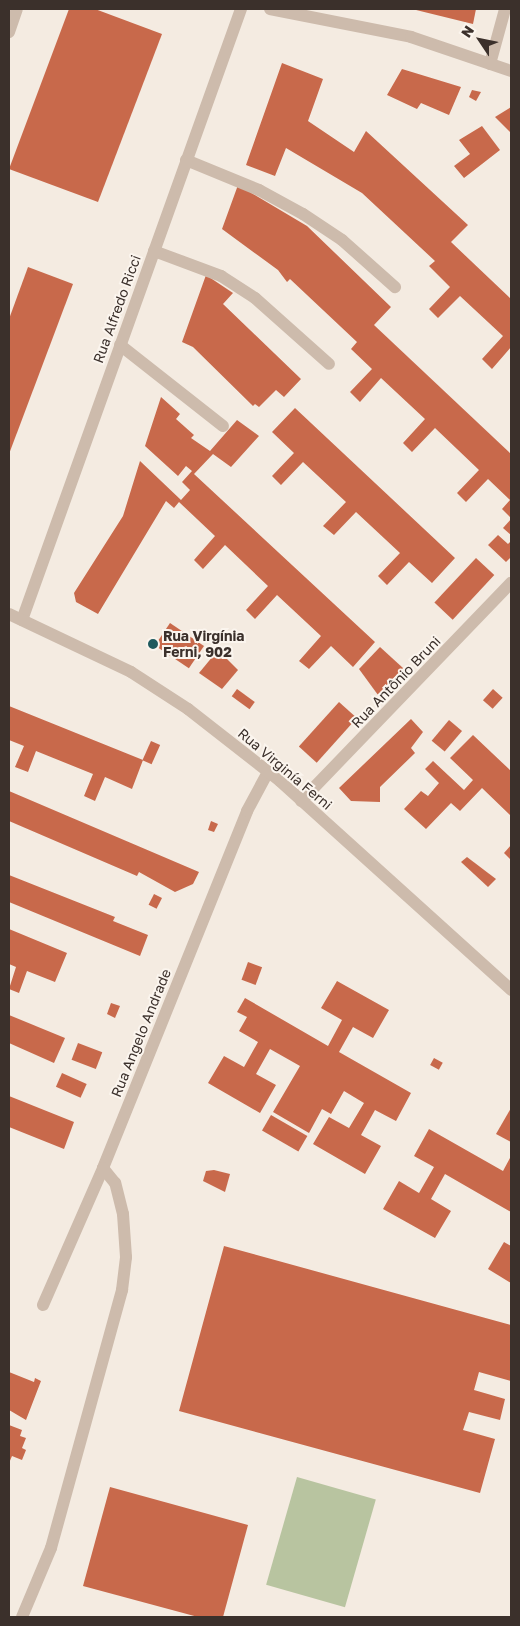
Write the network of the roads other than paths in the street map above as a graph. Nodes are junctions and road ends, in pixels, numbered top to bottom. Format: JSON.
{"nodes":[{"id":1,"x":17,"y":9,"type":"edge"},
{"id":2,"x":241,"y":9,"type":"edge"},
{"id":3,"x":270,"y":9,"type":"edge"},
{"id":4,"x":504,"y":9,"type":"edge"},
{"id":5,"x":9,"y":32,"type":"edge"},
{"id":6,"x":490,"y":64,"type":"junction"},
{"id":7,"x":511,"y":72,"type":"edge"},
{"id":8,"x":186,"y":160,"type":"junction"},
{"id":9,"x":154,"y":251,"type":"junction"},
{"id":10,"x":395,"y":287,"type":"dead end"},
{"id":11,"x":120,"y":345,"type":"junction"},
{"id":12,"x":329,"y":364,"type":"dead end"},
{"id":13,"x":223,"y":426,"type":"dead end"},
{"id":14,"x":511,"y":583,"type":"edge"},
{"id":15,"x":9,"y":614,"type":"edge"},
{"id":16,"x":22,"y":620,"type":"junction"},
{"id":17,"x":268,"y":772,"type":"junction"},
{"id":18,"x":301,"y":801,"type":"junction"},
{"id":19,"x":511,"y":990,"type":"edge"},
{"id":20,"x":103,"y":1168,"type":"junction"},
{"id":21,"x":43,"y":1305,"type":"dead end"},
{"id":22,"x":22,"y":1617,"type":"edge"}],
"edges":[{"from":1,"to":5,"type":"street"},
{"from":2,"to":8,"type":"street","name":"Rua Alfredo Ricci"},
{"from":3,"to":6,"type":"street"},
{"from":4,"to":6,"type":"street"},
{"from":6,"to":7,"type":"street"},
{"from":8,"to":9,"type":"street","name":"Rua Alfredo Ricci"},
{"from":8,"to":10,"type":"street"},
{"from":9,"to":11,"type":"street","name":"Rua Alfredo Ricci"},
{"from":9,"to":12,"type":"street"},
{"from":11,"to":13,"type":"street"},
{"from":11,"to":16,"type":"street","name":"Rua Alfredo Ricci"},
{"from":14,"to":18,"type":"street","name":"Rua Antônio Bruni"},
{"from":15,"to":16,"type":"street","name":"Rua Virginía Ferni"},
{"from":16,"to":17,"type":"street","name":"Rua Virginía Ferni"},
{"from":17,"to":18,"type":"street","name":"Rua Virginía Ferni"},
{"from":17,"to":20,"type":"street","name":"Rua Angelo Andrade"},
{"from":18,"to":19,"type":"street","name":"Rua Virginía Ferni"},
{"from":20,"to":21,"type":"street","name":"Rua Angelo Andrade"},
{"from":20,"to":22,"type":"street"}]}
